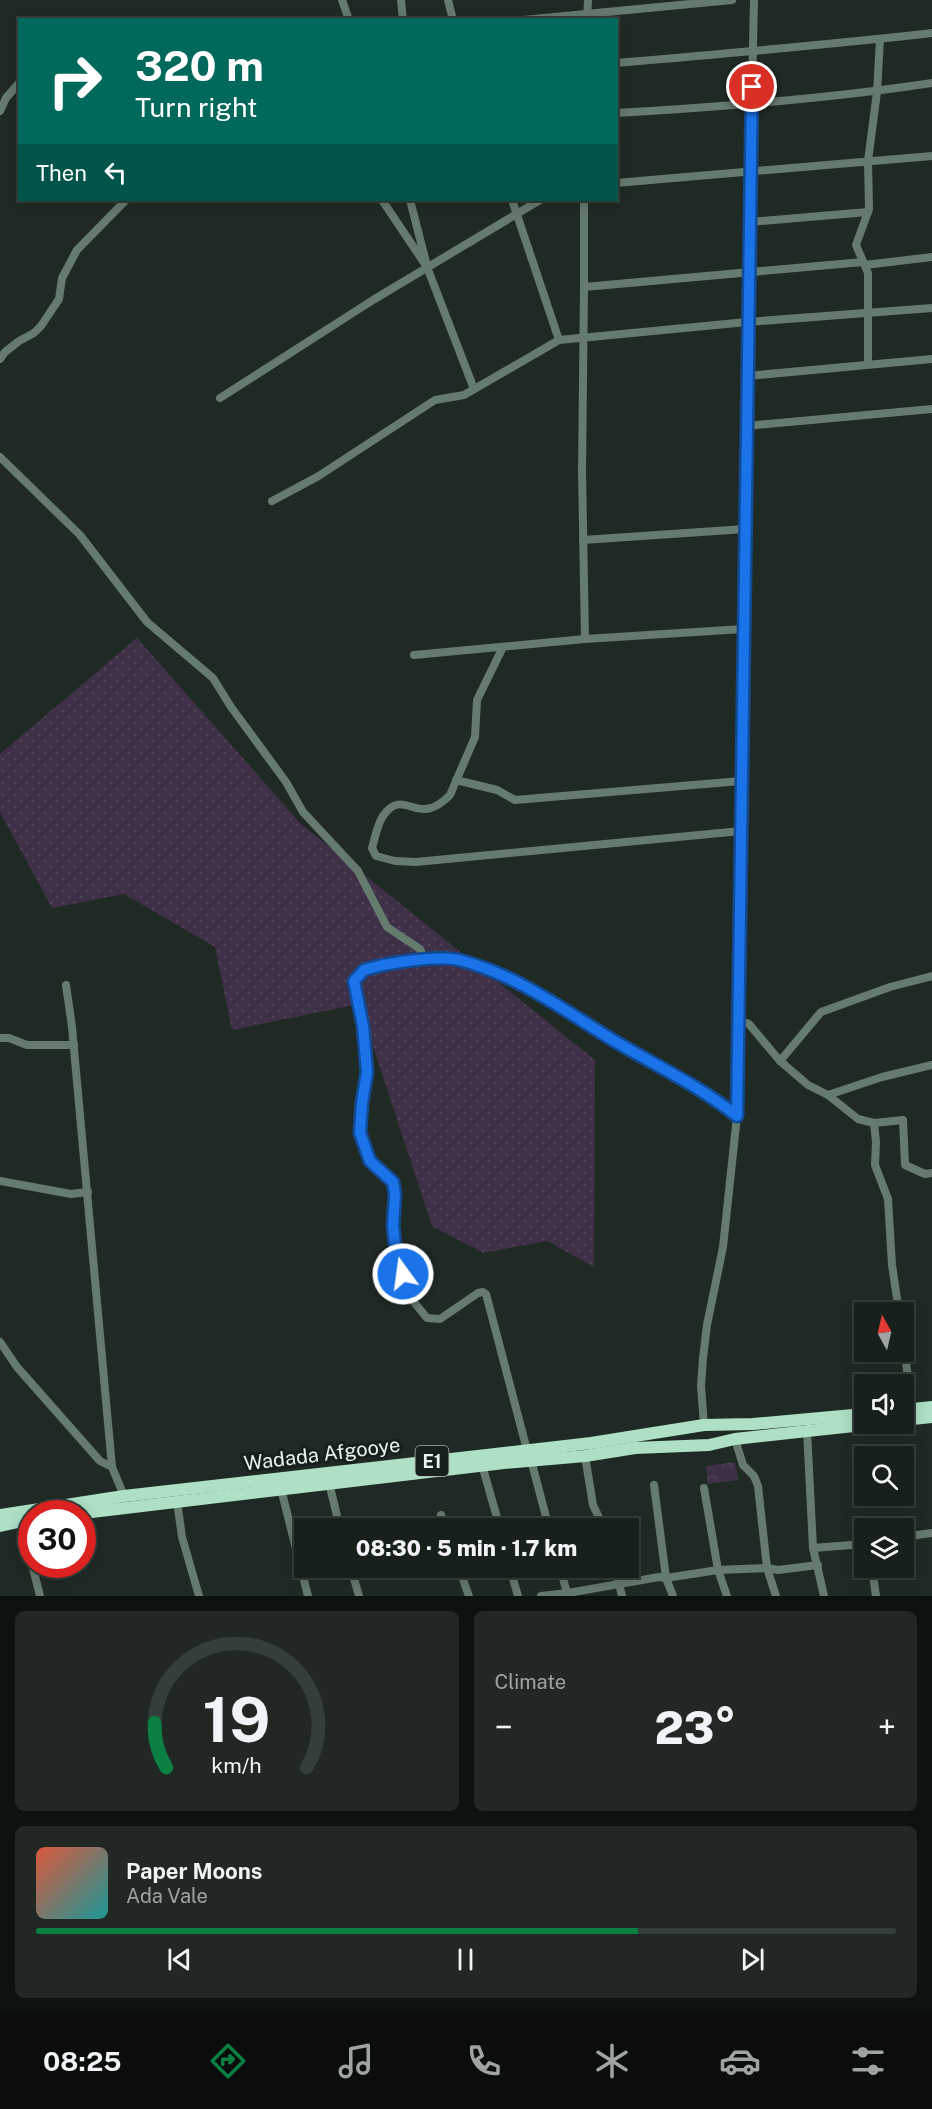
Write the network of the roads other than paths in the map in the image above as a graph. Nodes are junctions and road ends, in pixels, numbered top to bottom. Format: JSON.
{"nodes":[{"id":1,"x":342,"y":0,"type":"edge"},
{"id":2,"x":401,"y":0,"type":"edge"},
{"id":3,"x":448,"y":0,"type":"edge"},
{"id":4,"x":588,"y":0,"type":"edge"},
{"id":5,"x":732,"y":0,"type":"edge"},
{"id":6,"x":754,"y":0,"type":"edge"},
{"id":7,"x":587,"y":17,"type":"edge"},
{"id":8,"x":349,"y":18,"type":"edge"},
{"id":9,"x":403,"y":18,"type":"edge"},
{"id":10,"x":452,"y":18,"type":"edge"},
{"id":11,"x":566,"y":18,"type":"edge"},
{"id":12,"x":932,"y":33,"type":"edge"},
{"id":13,"x":880,"y":39,"type":"junction"},
{"id":14,"x":753,"y":52,"type":"junction"},
{"id":15,"x":618,"y":63,"type":"edge"},
{"id":16,"x":932,"y":83,"type":"edge"},
{"id":17,"x":18,"y":84,"type":"edge"},
{"id":18,"x":877,"y":92,"type":"junction"},
{"id":19,"x":752,"y":105,"type":"junction"},
{"id":20,"x":0,"y":111,"type":"edge"},
{"id":21,"x":618,"y":113,"type":"edge"},
{"id":22,"x":932,"y":156,"type":"edge"},
{"id":23,"x":868,"y":161,"type":"junction"},
{"id":24,"x":750,"y":172,"type":"junction"},
{"id":25,"x":618,"y":183,"type":"edge"},
{"id":26,"x":125,"y":201,"type":"edge"},
{"id":27,"x":383,"y":201,"type":"edge"},
{"id":28,"x":410,"y":201,"type":"edge"},
{"id":29,"x":512,"y":201,"type":"edge"},
{"id":30,"x":538,"y":201,"type":"edge"},
{"id":31,"x":584,"y":201,"type":"edge"},
{"id":32,"x":868,"y":212,"type":"junction"},
{"id":33,"x":517,"y":213,"type":"junction"},
{"id":34,"x":749,"y":222,"type":"junction"},
{"id":35,"x":932,"y":257,"type":"edge"},
{"id":36,"x":864,"y":263,"type":"junction"},
{"id":37,"x":427,"y":267,"type":"junction"},
{"id":38,"x":748,"y":272,"type":"junction"},
{"id":39,"x":584,"y":287,"type":"junction"},
{"id":40,"x":932,"y":308,"type":"edge"},
{"id":41,"x":867,"y":313,"type":"junction"},
{"id":42,"x":747,"y":322,"type":"junction"},
{"id":43,"x":585,"y":339,"type":"junction"},
{"id":44,"x":559,"y":340,"type":"junction"},
{"id":45,"x":0,"y":359,"type":"edge"},
{"id":46,"x":932,"y":359,"type":"edge"},
{"id":47,"x":868,"y":363,"type":"junction"},
{"id":48,"x":747,"y":376,"type":"junction"},
{"id":49,"x":474,"y":389,"type":"junction"},
{"id":50,"x":220,"y":398,"type":"dead end"},
{"id":51,"x":932,"y":409,"type":"edge"},
{"id":52,"x":746,"y":426,"type":"junction"},
{"id":53,"x":0,"y":457,"type":"edge"},
{"id":54,"x":272,"y":501,"type":"dead end"},
{"id":55,"x":745,"y":529,"type":"junction"},
{"id":56,"x":583,"y":540,"type":"junction"},
{"id":57,"x":743,"y":629,"type":"junction"},
{"id":58,"x":585,"y":639,"type":"junction"},
{"id":59,"x":503,"y":647,"type":"junction"},
{"id":60,"x":414,"y":655,"type":"dead end"},
{"id":61,"x":456,"y":780,"type":"junction"},
{"id":62,"x":741,"y":781,"type":"junction"},
{"id":63,"x":741,"y":831,"type":"junction"},
{"id":64,"x":425,"y":960,"type":"junction"},
{"id":65,"x":932,"y":976,"type":"edge"},
{"id":66,"x":66,"y":985,"type":"dead end"},
{"id":67,"x":738,"y":1020,"type":"junction"},
{"id":68,"x":0,"y":1038,"type":"edge"},
{"id":69,"x":74,"y":1045,"type":"junction"},
{"id":70,"x":780,"y":1061,"type":"junction"},
{"id":71,"x":932,"y":1065,"type":"edge"},
{"id":72,"x":828,"y":1095,"type":"junction"},
{"id":73,"x":737,"y":1116,"type":"junction"},
{"id":74,"x":874,"y":1123,"type":"junction"},
{"id":75,"x":932,"y":1173,"type":"edge"},
{"id":76,"x":0,"y":1181,"type":"edge"},
{"id":77,"x":88,"y":1192,"type":"junction"},
{"id":78,"x":898,"y":1302,"type":"edge"},
{"id":79,"x":0,"y":1342,"type":"edge"},
{"id":80,"x":932,"y":1407,"type":"edge"},
{"id":81,"x":914,"y":1409,"type":"edge"},
{"id":82,"x":854,"y":1415,"type":"edge"},
{"id":83,"x":932,"y":1417,"type":"edge"},
{"id":84,"x":914,"y":1419,"type":"edge"},
{"id":85,"x":704,"y":1426,"type":"junction"},
{"id":86,"x":854,"y":1426,"type":"edge"},
{"id":87,"x":807,"y":1430,"type":"junction"},
{"id":88,"x":735,"y":1439,"type":"junction"},
{"id":89,"x":714,"y":1443,"type":"junction"},
{"id":90,"x":698,"y":1445,"type":"junction"},
{"id":91,"x":529,"y":1455,"type":"junction"},
{"id":92,"x":585,"y":1456,"type":"junction"},
{"id":93,"x":482,"y":1465,"type":"junction"},
{"id":94,"x":112,"y":1467,"type":"junction"},
{"id":95,"x":329,"y":1483,"type":"junction"},
{"id":96,"x":654,"y":1485,"type":"dead end"},
{"id":97,"x":704,"y":1488,"type":"dead end"},
{"id":98,"x":281,"y":1489,"type":"junction"},
{"id":99,"x":124,"y":1496,"type":"junction"},
{"id":100,"x":177,"y":1501,"type":"junction"},
{"id":101,"x":96,"y":1511,"type":"edge"},
{"id":102,"x":0,"y":1515,"type":"edge"},
{"id":103,"x":441,"y":1515,"type":"dead end"},
{"id":104,"x":338,"y":1518,"type":"edge"},
{"id":105,"x":442,"y":1518,"type":"edge"},
{"id":106,"x":497,"y":1518,"type":"edge"},
{"id":107,"x":546,"y":1518,"type":"edge"},
{"id":108,"x":599,"y":1518,"type":"edge"},
{"id":109,"x":18,"y":1522,"type":"edge"},
{"id":110,"x":0,"y":1526,"type":"edge"},
{"id":111,"x":932,"y":1533,"type":"edge"},
{"id":112,"x":914,"y":1535,"type":"edge"},
{"id":113,"x":854,"y":1545,"type":"edge"},
{"id":114,"x":813,"y":1548,"type":"junction"},
{"id":115,"x":818,"y":1565,"type":"junction"},
{"id":116,"x":766,"y":1568,"type":"junction"},
{"id":117,"x":718,"y":1570,"type":"junction"},
{"id":118,"x":36,"y":1578,"type":"edge"},
{"id":119,"x":354,"y":1578,"type":"edge"},
{"id":120,"x":463,"y":1578,"type":"edge"},
{"id":121,"x":513,"y":1578,"type":"edge"},
{"id":122,"x":563,"y":1578,"type":"edge"},
{"id":123,"x":617,"y":1578,"type":"edge"},
{"id":124,"x":666,"y":1578,"type":"junction"},
{"id":125,"x":873,"y":1578,"type":"edge"},
{"id":126,"x":619,"y":1585,"type":"junction"},
{"id":127,"x":568,"y":1595,"type":"edge"},
{"id":128,"x":40,"y":1596,"type":"edge"},
{"id":129,"x":199,"y":1596,"type":"edge"},
{"id":130,"x":308,"y":1596,"type":"edge"},
{"id":131,"x":360,"y":1596,"type":"edge"},
{"id":132,"x":469,"y":1596,"type":"edge"},
{"id":133,"x":518,"y":1596,"type":"edge"},
{"id":134,"x":541,"y":1596,"type":"edge"},
{"id":135,"x":622,"y":1596,"type":"edge"},
{"id":136,"x":673,"y":1596,"type":"edge"},
{"id":137,"x":727,"y":1596,"type":"edge"},
{"id":138,"x":776,"y":1596,"type":"edge"},
{"id":139,"x":824,"y":1596,"type":"edge"},
{"id":140,"x":876,"y":1596,"type":"edge"}],
"edges":[{"from":1,"to":8,"type":"street"},
{"from":2,"to":9,"type":"street"},
{"from":3,"to":10,"type":"street"},
{"from":4,"to":7,"type":"street"},
{"from":5,"to":7,"type":"street"},
{"from":6,"to":14,"type":"street"},
{"from":7,"to":11,"type":"street"},
{"from":12,"to":13,"type":"street"},
{"from":13,"to":14,"type":"street"},
{"from":13,"to":18,"type":"street"},
{"from":14,"to":15,"type":"street"},
{"from":14,"to":19,"type":"street"},
{"from":16,"to":18,"type":"street"},
{"from":17,"to":20,"type":"street"},
{"from":18,"to":19,"type":"street"},
{"from":18,"to":23,"type":"street"},
{"from":19,"to":21,"type":"street"},
{"from":19,"to":24,"type":"street"},
{"from":22,"to":23,"type":"street"},
{"from":23,"to":24,"type":"street"},
{"from":23,"to":32,"type":"street"},
{"from":24,"to":25,"type":"street"},
{"from":24,"to":34,"type":"street"},
{"from":26,"to":45,"type":"street"},
{"from":27,"to":37,"type":"street"},
{"from":28,"to":37,"type":"street"},
{"from":29,"to":33,"type":"street"},
{"from":30,"to":33,"type":"street"},
{"from":31,"to":39,"type":"street"},
{"from":32,"to":34,"type":"street"},
{"from":32,"to":36,"type":"street"},
{"from":33,"to":37,"type":"street"},
{"from":33,"to":44,"type":"street"},
{"from":34,"to":38,"type":"street"},
{"from":35,"to":36,"type":"street"},
{"from":36,"to":38,"type":"street"},
{"from":36,"to":41,"type":"street"},
{"from":37,"to":49,"type":"street"},
{"from":37,"to":50,"type":"street"},
{"from":38,"to":39,"type":"street"},
{"from":38,"to":42,"type":"street"},
{"from":39,"to":43,"type":"street"},
{"from":40,"to":41,"type":"street"},
{"from":41,"to":42,"type":"street"},
{"from":41,"to":47,"type":"street"},
{"from":42,"to":43,"type":"street"},
{"from":42,"to":48,"type":"street"},
{"from":43,"to":44,"type":"street"},
{"from":43,"to":56,"type":"street"},
{"from":44,"to":49,"type":"street"},
{"from":46,"to":47,"type":"street"},
{"from":47,"to":48,"type":"street"},
{"from":48,"to":52,"type":"street"},
{"from":49,"to":54,"type":"street"},
{"from":51,"to":52,"type":"street"},
{"from":52,"to":55,"type":"street"},
{"from":53,"to":64,"type":"street"},
{"from":55,"to":56,"type":"street"},
{"from":55,"to":57,"type":"street"},
{"from":56,"to":58,"type":"street"},
{"from":57,"to":58,"type":"street"},
{"from":57,"to":62,"type":"street"},
{"from":58,"to":59,"type":"street"},
{"from":59,"to":60,"type":"street"},
{"from":59,"to":61,"type":"street"},
{"from":61,"to":62,"type":"street"},
{"from":61,"to":63,"type":"street"},
{"from":62,"to":63,"type":"street"},
{"from":63,"to":67,"type":"street"},
{"from":64,"to":73,"type":"street"},
{"from":64,"to":91,"type":"street"},
{"from":65,"to":70,"type":"street"},
{"from":66,"to":69,"type":"street"},
{"from":67,"to":70,"type":"street"},
{"from":67,"to":73,"type":"street"},
{"from":68,"to":69,"type":"street"},
{"from":69,"to":77,"type":"street"},
{"from":70,"to":72,"type":"street"},
{"from":71,"to":72,"type":"street"},
{"from":72,"to":74,"type":"street"},
{"from":73,"to":85,"type":"street"},
{"from":74,"to":75,"type":"street"},
{"from":74,"to":78,"type":"street"},
{"from":76,"to":77,"type":"street"},
{"from":77,"to":94,"type":"street"},
{"from":79,"to":94,"type":"street"},
{"from":80,"to":81,"type":"highway"},
{"from":82,"to":85,"type":"highway","name":"Wadada Afgooye","number":"E1"},
{"from":83,"to":84,"type":"highway"},
{"from":85,"to":89,"type":"highway"},
{"from":85,"to":90,"type":"highway"},
{"from":85,"to":91,"type":"highway","name":"Wadada Afgooye","number":"E1"},
{"from":86,"to":87,"type":"highway","name":"Wadada Afgooye","number":"E1"},
{"from":87,"to":88,"type":"highway","name":"Wadada Afgooye","number":"E1"},
{"from":87,"to":114,"type":"street"},
{"from":88,"to":89,"type":"highway","name":"Wadada Afgooye","number":"E1"},
{"from":88,"to":116,"type":"street"},
{"from":89,"to":90,"type":"highway","name":"Wadada Afgooye","number":"E1"},
{"from":90,"to":92,"type":"highway","name":"Wadada Afgooye","number":"E1"},
{"from":91,"to":92,"type":"highway","name":"Wadada Afgooye","number":"E1"},
{"from":91,"to":93,"type":"highway","name":"Wadada Afgooye","number":"E1"},
{"from":91,"to":99,"type":"highway","name":"Wadada Afgooye","number":"E1"},
{"from":91,"to":107,"type":"street"},
{"from":92,"to":108,"type":"street"},
{"from":93,"to":95,"type":"highway","name":"Wadada Afgooye","number":"E1"},
{"from":93,"to":106,"type":"street"},
{"from":94,"to":99,"type":"street"},
{"from":95,"to":98,"type":"highway","name":"Wadada Afgooye","number":"E1"},
{"from":95,"to":104,"type":"street"},
{"from":96,"to":124,"type":"street"},
{"from":97,"to":117,"type":"street"},
{"from":98,"to":100,"type":"highway","name":"Wadada Afgooye","number":"E1"},
{"from":98,"to":130,"type":"street"},
{"from":99,"to":102,"type":"highway","name":"Wadada Afgooye","number":"E1"},
{"from":100,"to":101,"type":"highway","name":"Wadada Afgooye","number":"E1"},
{"from":100,"to":129,"type":"street"},
{"from":103,"to":105,"type":"street"},
{"from":109,"to":110,"type":"highway"},
{"from":111,"to":112,"type":"street"},
{"from":113,"to":114,"type":"street"},
{"from":114,"to":115,"type":"street"},
{"from":115,"to":116,"type":"street"},
{"from":115,"to":139,"type":"street"},
{"from":116,"to":117,"type":"street"},
{"from":116,"to":138,"type":"street"},
{"from":117,"to":124,"type":"street"},
{"from":117,"to":137,"type":"street"},
{"from":118,"to":128,"type":"street"},
{"from":119,"to":131,"type":"street"},
{"from":120,"to":132,"type":"street"},
{"from":121,"to":133,"type":"street"},
{"from":122,"to":127,"type":"street"},
{"from":123,"to":126,"type":"street"},
{"from":124,"to":126,"type":"street"},
{"from":124,"to":136,"type":"street"},
{"from":125,"to":140,"type":"street"},
{"from":126,"to":127,"type":"street"},
{"from":126,"to":135,"type":"street"},
{"from":127,"to":134,"type":"street"}]}
